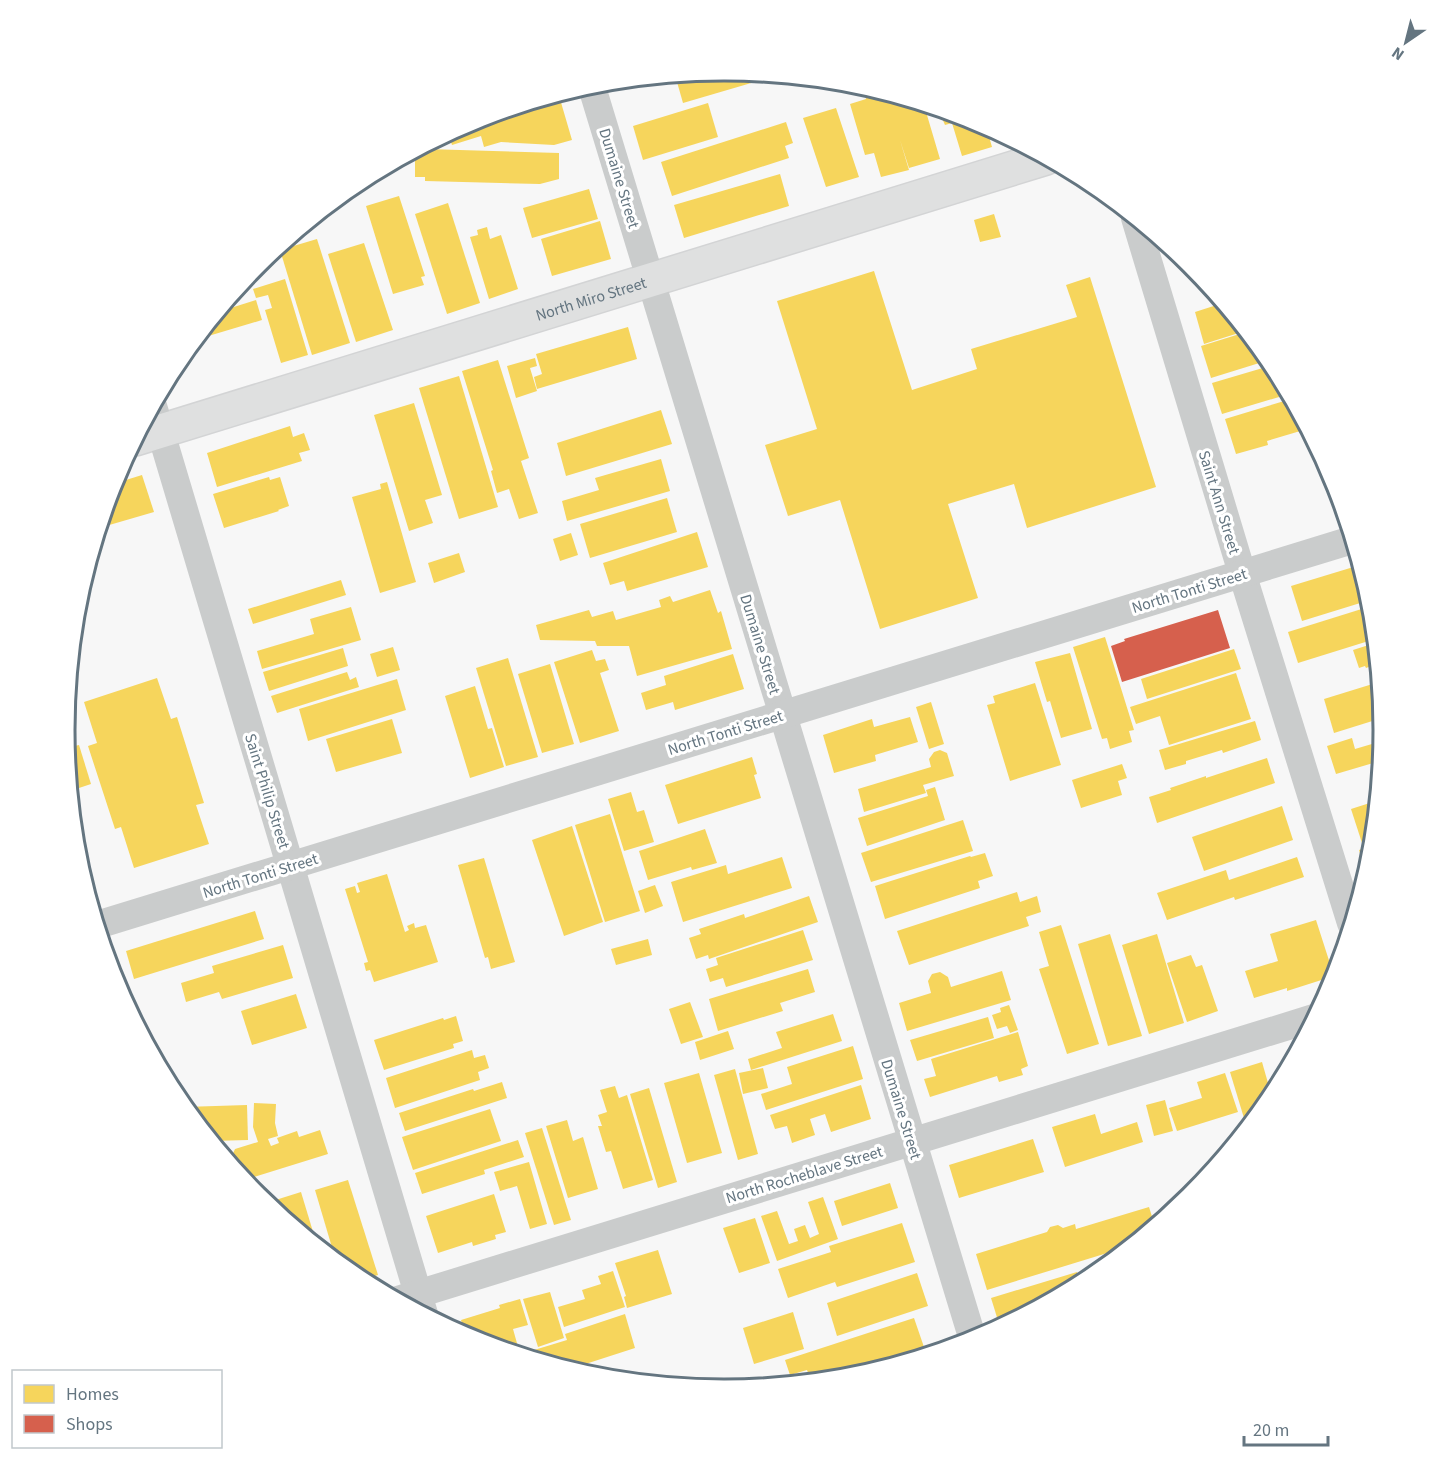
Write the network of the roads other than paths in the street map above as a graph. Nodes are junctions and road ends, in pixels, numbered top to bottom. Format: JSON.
{"nodes":[{"id":1,"x":594,"y":94,"type":"edge"},
{"id":2,"x":1036,"y":161,"type":"edge"},
{"id":3,"x":1139,"y":231,"type":"edge"},
{"id":4,"x":651,"y":280,"type":"junction"},
{"id":5,"x":151,"y":426,"type":"edge"},
{"id":6,"x":150,"y":427,"type":"edge"},
{"id":7,"x":1345,"y":542,"type":"edge"},
{"id":8,"x":1242,"y":573,"type":"junction"},
{"id":9,"x":783,"y":715,"type":"junction"},
{"id":10,"x":290,"y":866,"type":"junction"},
{"id":11,"x":1348,"y":909,"type":"edge"},
{"id":12,"x":104,"y":923,"type":"edge"},
{"id":13,"x":1304,"y":1021,"type":"edge"},
{"id":14,"x":912,"y":1141,"type":"junction"},
{"id":15,"x":412,"y":1299,"type":"edge"},
{"id":16,"x":417,"y":1302,"type":"edge"},
{"id":17,"x":970,"y":1331,"type":"edge"}],
"edges":[{"from":1,"to":4,"type":"street","name":"Dumaine Street"},
{"from":2,"to":4,"type":"street","name":"North Miro Street"},
{"from":3,"to":8,"type":"street","name":"Saint Ann Street"},
{"from":4,"to":5,"type":"street","name":"North Miro Street"},
{"from":4,"to":9,"type":"street","name":"Dumaine Street"},
{"from":6,"to":10,"type":"street","name":"Saint Philip Street"},
{"from":7,"to":8,"type":"street","name":"North Tonti Street"},
{"from":8,"to":9,"type":"street","name":"North Tonti Street"},
{"from":8,"to":11,"type":"street","name":"Saint Ann Street"},
{"from":9,"to":10,"type":"street","name":"North Tonti Street"},
{"from":9,"to":14,"type":"street","name":"Dumaine Street"},
{"from":10,"to":12,"type":"street","name":"North Tonti Street"},
{"from":10,"to":15,"type":"street","name":"Saint Philip Street"},
{"from":13,"to":14,"type":"street","name":"North Rocheblave Street"},
{"from":14,"to":16,"type":"street","name":"North Rocheblave Street"},
{"from":14,"to":17,"type":"street","name":"Dumaine Street"}]}
